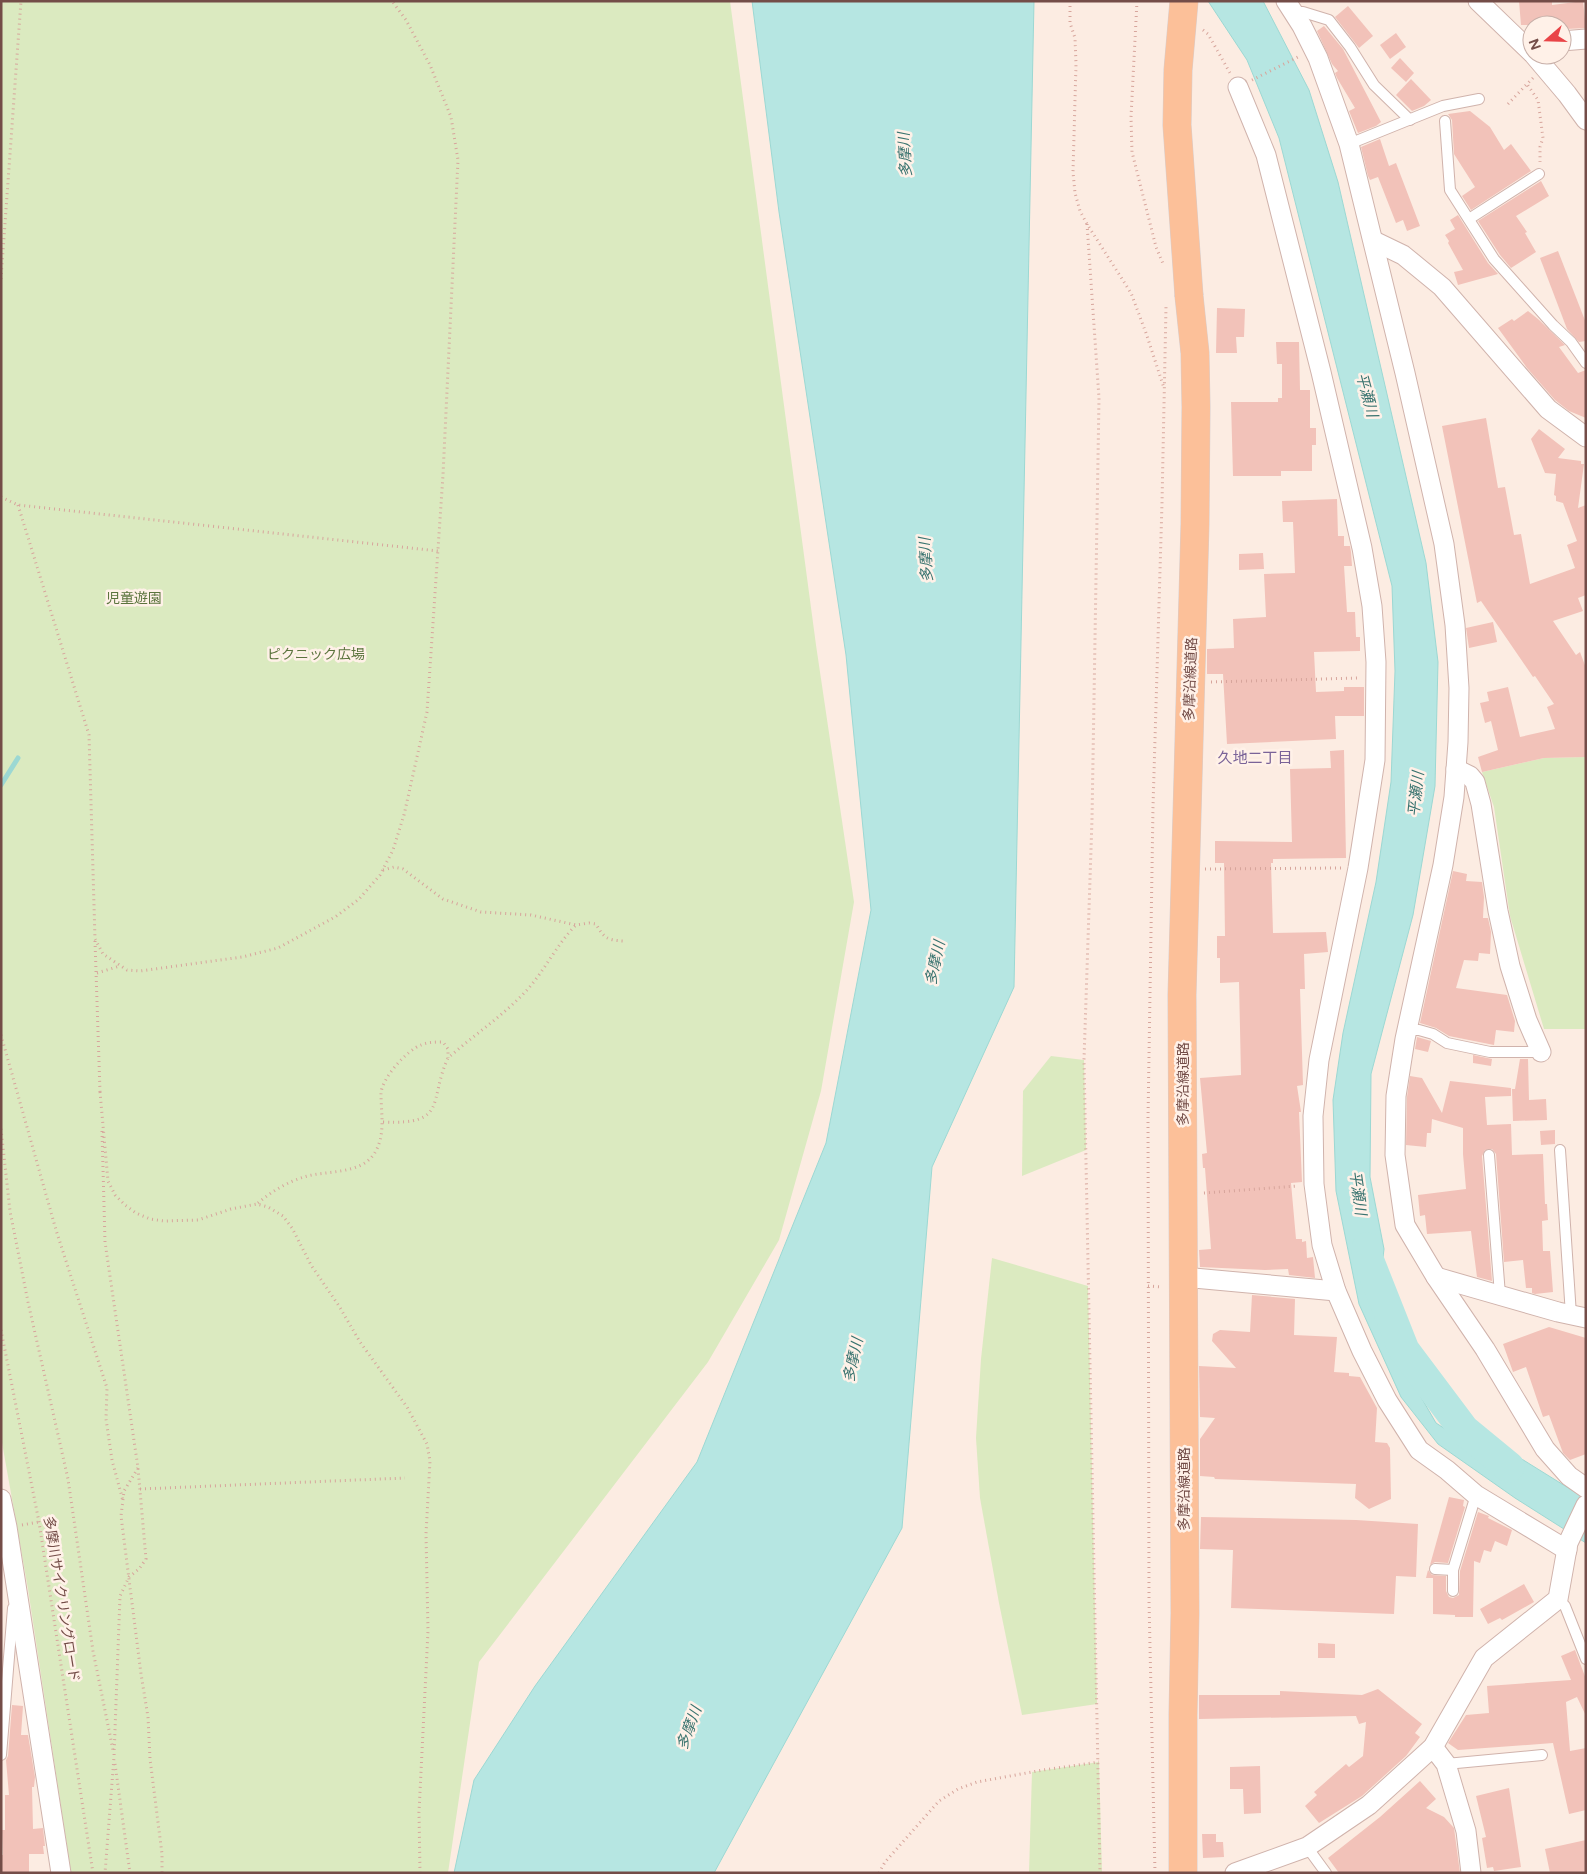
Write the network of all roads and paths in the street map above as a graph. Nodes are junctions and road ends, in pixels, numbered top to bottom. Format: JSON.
{"nodes":[{"id":1,"x":21,"y":1,"type":"edge"},
{"id":2,"x":392,"y":1,"type":"edge"},
{"id":3,"x":1070,"y":1,"type":"edge"},
{"id":4,"x":1137,"y":1,"type":"edge"},
{"id":5,"x":1184,"y":1,"type":"edge"},
{"id":6,"x":1478,"y":1,"type":"edge"},
{"id":7,"x":1289,"y":7,"type":"edge"},
{"id":8,"x":1201,"y":28,"type":"dead end"},
{"id":9,"x":1586,"y":39,"type":"edge"},
{"id":10,"x":1572,"y":40,"type":"edge"},
{"id":11,"x":1522,"y":43,"type":"edge"},
{"id":12,"x":1301,"y":56,"type":"dead end"},
{"id":13,"x":1531,"y":65,"type":"edge"},
{"id":14,"x":1543,"y":65,"type":"edge"},
{"id":15,"x":1526,"y":84,"type":"junction"},
{"id":16,"x":1238,"y":86,"type":"junction"},
{"id":17,"x":1479,"y":99,"type":"dead end"},
{"id":18,"x":1508,"y":104,"type":"dead end"},
{"id":19,"x":1410,"y":120,"type":"junction"},
{"id":20,"x":1445,"y":120,"type":"dead end"},
{"id":21,"x":1586,"y":120,"type":"edge"},
{"id":22,"x":1349,"y":144,"type":"junction"},
{"id":23,"x":1539,"y":174,"type":"joint"},
{"id":24,"x":1469,"y":219,"type":"junction"},
{"id":25,"x":1087,"y":224,"type":"junction"},
{"id":26,"x":1374,"y":241,"type":"junction"},
{"id":27,"x":1167,"y":274,"type":"dead end"},
{"id":28,"x":1,"y":278,"type":"edge"},
{"id":29,"x":1178,"y":300,"type":"junction"},
{"id":30,"x":1586,"y":363,"type":"edge"},
{"id":31,"x":1165,"y":391,"type":"junction"},
{"id":32,"x":1586,"y":437,"type":"edge"},
{"id":33,"x":1,"y":497,"type":"edge"},
{"id":34,"x":18,"y":505,"type":"junction"},
{"id":35,"x":438,"y":551,"type":"junction"},
{"id":36,"x":1376,"y":677,"type":"junction"},
{"id":37,"x":1190,"y":682,"type":"junction"},
{"id":38,"x":1456,"y":769,"type":"junction"},
{"id":39,"x":1358,"y":868,"type":"junction"},
{"id":40,"x":1185,"y":869,"type":"junction"},
{"id":41,"x":382,"y":870,"type":"junction"},
{"id":42,"x":576,"y":925,"type":"junction"},
{"id":43,"x":95,"y":939,"type":"junction"},
{"id":44,"x":623,"y":941,"type":"dead end"},
{"id":45,"x":121,"y":966,"type":"junction"},
{"id":46,"x":97,"y":973,"type":"junction"},
{"id":47,"x":1407,"y":1030,"type":"junction"},
{"id":48,"x":1,"y":1035,"type":"edge"},
{"id":49,"x":1541,"y":1052,"type":"joint"},
{"id":50,"x":448,"y":1058,"type":"junction"},
{"id":51,"x":100,"y":1092,"type":"junction"},
{"id":52,"x":383,"y":1122,"type":"junction"},
{"id":53,"x":1,"y":1129,"type":"edge"},
{"id":54,"x":1560,"y":1150,"type":"dead end"},
{"id":55,"x":1489,"y":1155,"type":"dead end"},
{"id":56,"x":1314,"y":1184,"type":"junction"},
{"id":57,"x":1183,"y":1194,"type":"junction"},
{"id":58,"x":257,"y":1204,"type":"junction"},
{"id":59,"x":1183,"y":1277,"type":"junction"},
{"id":60,"x":1436,"y":1277,"type":"junction"},
{"id":61,"x":1336,"y":1291,"type":"junction"},
{"id":62,"x":1500,"y":1295,"type":"junction"},
{"id":63,"x":1578,"y":1316,"type":"edge"},
{"id":64,"x":1,"y":1330,"type":"edge"},
{"id":65,"x":138,"y":1468,"type":"junction"},
{"id":66,"x":405,"y":1478,"type":"dead end"},
{"id":67,"x":1586,"y":1488,"type":"edge"},
{"id":68,"x":140,"y":1490,"type":"junction"},
{"id":69,"x":1476,"y":1496,"type":"junction"},
{"id":70,"x":1,"y":1499,"type":"edge"},
{"id":71,"x":123,"y":1501,"type":"junction"},
{"id":72,"x":1586,"y":1505,"type":"edge"},
{"id":73,"x":1568,"y":1546,"type":"junction"},
{"id":74,"x":1435,"y":1569,"type":"dead end"},
{"id":75,"x":1453,"y":1570,"type":"junction"},
{"id":76,"x":129,"y":1577,"type":"junction"},
{"id":77,"x":15,"y":1585,"type":"junction"},
{"id":78,"x":1453,"y":1591,"type":"dead end"},
{"id":79,"x":1558,"y":1599,"type":"junction"},
{"id":80,"x":1586,"y":1659,"type":"edge"},
{"id":81,"x":1433,"y":1747,"type":"junction"},
{"id":82,"x":1,"y":1755,"type":"edge"},
{"id":83,"x":1542,"y":1755,"type":"dead end"},
{"id":84,"x":114,"y":1758,"type":"junction"},
{"id":85,"x":1099,"y":1762,"type":"junction"},
{"id":86,"x":1446,"y":1764,"type":"junction"},
{"id":87,"x":1308,"y":1847,"type":"junction"},
{"id":88,"x":61,"y":1873,"type":"edge"},
{"id":89,"x":94,"y":1873,"type":"edge"},
{"id":90,"x":105,"y":1873,"type":"edge"},
{"id":91,"x":130,"y":1873,"type":"edge"},
{"id":92,"x":162,"y":1873,"type":"edge"},
{"id":93,"x":420,"y":1873,"type":"edge"},
{"id":94,"x":879,"y":1873,"type":"edge"},
{"id":95,"x":1100,"y":1873,"type":"edge"},
{"id":96,"x":1155,"y":1873,"type":"edge"},
{"id":97,"x":1183,"y":1873,"type":"edge"},
{"id":98,"x":1235,"y":1873,"type":"edge"},
{"id":99,"x":1326,"y":1873,"type":"edge"},
{"id":100,"x":1471,"y":1873,"type":"edge"}],
"edges":[{"from":1,"to":28,"type":"path"},
{"from":2,"to":35,"type":"path"},
{"from":3,"to":25,"type":"path"},
{"from":4,"to":27,"type":"path"},
{"from":5,"to":29,"type":"main road","name":"多摩沿線道路","bridge":true},
{"from":6,"to":11,"type":"street"},
{"from":7,"to":19,"type":"lane"},
{"from":7,"to":22,"type":"street"},
{"from":8,"to":16,"type":"path"},
{"from":9,"to":10,"type":"street"},
{"from":12,"to":16,"type":"path"},
{"from":13,"to":15,"type":"path"},
{"from":14,"to":21,"type":"street"},
{"from":15,"to":18,"type":"path"},
{"from":15,"to":23,"type":"path"},
{"from":16,"to":36,"type":"street"},
{"from":17,"to":19,"type":"lane"},
{"from":19,"to":22,"type":"lane"},
{"from":20,"to":24,"type":"lane"},
{"from":22,"to":26,"type":"street"},
{"from":23,"to":24,"type":"lane"},
{"from":24,"to":30,"type":"lane"},
{"from":25,"to":31,"type":"path"},
{"from":25,"to":85,"type":"path"},
{"from":26,"to":32,"type":"street"},
{"from":26,"to":38,"type":"street"},
{"from":29,"to":31,"type":"path"},
{"from":29,"to":37,"type":"main road","name":"多摩沿線道路"},
{"from":31,"to":96,"type":"path"},
{"from":33,"to":34,"type":"path"},
{"from":34,"to":35,"type":"path"},
{"from":34,"to":43,"type":"path"},
{"from":35,"to":41,"type":"path"},
{"from":36,"to":37,"type":"path"},
{"from":36,"to":39,"type":"street"},
{"from":37,"to":40,"type":"main road","name":"多摩沿線道路"},
{"from":38,"to":47,"type":"street"},
{"from":38,"to":49,"type":"street"},
{"from":39,"to":40,"type":"path"},
{"from":39,"to":56,"type":"street"},
{"from":40,"to":57,"type":"main road","name":"多摩沿線道路"},
{"from":41,"to":42,"type":"path"},
{"from":41,"to":45,"type":"path"},
{"from":42,"to":44,"type":"path"},
{"from":42,"to":50,"type":"path"},
{"from":43,"to":45,"type":"path"},
{"from":43,"to":46,"type":"path"},
{"from":45,"to":46,"type":"path"},
{"from":46,"to":51,"type":"path"},
{"from":47,"to":49,"type":"lane"},
{"from":47,"to":60,"type":"street"},
{"from":48,"to":71,"type":"path"},
{"from":50,"to":52,"type":"path"},
{"from":50,"to":52,"type":"path"},
{"from":51,"to":58,"type":"path"},
{"from":51,"to":65,"type":"path"},
{"from":52,"to":58,"type":"path"},
{"from":53,"to":84,"type":"path"},
{"from":54,"to":63,"type":"lane"},
{"from":55,"to":62,"type":"lane"},
{"from":56,"to":57,"type":"path"},
{"from":56,"to":61,"type":"street"},
{"from":57,"to":59,"type":"main road","name":"多摩沿線道路"},
{"from":58,"to":93,"type":"path"},
{"from":59,"to":61,"type":"street"},
{"from":59,"to":97,"type":"main road","name":"多摩沿線道路"},
{"from":60,"to":62,"type":"street"},
{"from":60,"to":67,"type":"street"},
{"from":61,"to":69,"type":"street"},
{"from":62,"to":63,"type":"street"},
{"from":64,"to":89,"type":"path","name":"多摩川サイクリングロード"},
{"from":65,"to":68,"type":"path"},
{"from":65,"to":71,"type":"path"},
{"from":66,"to":68,"type":"path"},
{"from":68,"to":76,"type":"path"},
{"from":69,"to":73,"type":"street"},
{"from":69,"to":75,"type":"lane"},
{"from":70,"to":77,"type":"street"},
{"from":71,"to":76,"type":"path"},
{"from":72,"to":73,"type":"street"},
{"from":73,"to":79,"type":"street"},
{"from":74,"to":75,"type":"lane"},
{"from":75,"to":78,"type":"lane"},
{"from":76,"to":84,"type":"path"},
{"from":76,"to":92,"type":"path"},
{"from":77,"to":82,"type":"lane"},
{"from":77,"to":88,"type":"street"},
{"from":79,"to":80,"type":"lane"},
{"from":79,"to":81,"type":"street"},
{"from":81,"to":86,"type":"street"},
{"from":81,"to":87,"type":"street"},
{"from":83,"to":86,"type":"lane"},
{"from":84,"to":90,"type":"path"},
{"from":84,"to":91,"type":"path"},
{"from":85,"to":94,"type":"path"},
{"from":85,"to":95,"type":"path"},
{"from":86,"to":100,"type":"street"},
{"from":87,"to":98,"type":"street"},
{"from":87,"to":99,"type":"lane"}]}
